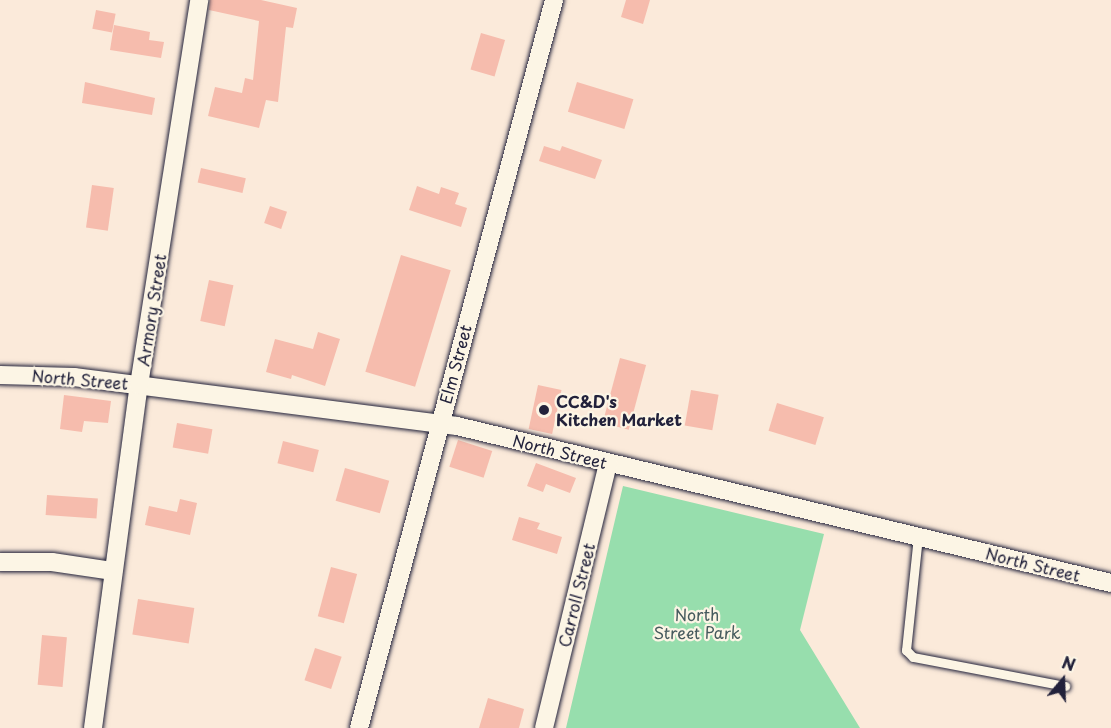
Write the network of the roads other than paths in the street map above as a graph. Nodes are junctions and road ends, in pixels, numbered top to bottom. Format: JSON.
{"nodes":[{"id":1,"x":199,"y":0,"type":"edge"},
{"id":2,"x":554,"y":0,"type":"edge"},
{"id":3,"x":0,"y":375,"type":"edge"},
{"id":4,"x":139,"y":385,"type":"junction"},
{"id":5,"x":438,"y":425,"type":"junction"},
{"id":6,"x":608,"y":463,"type":"junction"},
{"id":7,"x":918,"y":536,"type":"junction"},
{"id":8,"x":0,"y":562,"type":"edge"},
{"id":9,"x":113,"y":571,"type":"junction"},
{"id":10,"x":1111,"y":583,"type":"edge"},
{"id":11,"x":1065,"y":686,"type":"dead end"},
{"id":12,"x":93,"y":728,"type":"edge"},
{"id":13,"x":359,"y":728,"type":"edge"},
{"id":14,"x":544,"y":728,"type":"edge"}],
"edges":[{"from":1,"to":4,"type":"street","name":"Armory Street"},
{"from":2,"to":5,"type":"street","name":"Elm Street"},
{"from":3,"to":4,"type":"street","name":"North Street"},
{"from":4,"to":5,"type":"street","name":"North Street"},
{"from":4,"to":9,"type":"street","name":"Armory Street"},
{"from":5,"to":6,"type":"street","name":"North Street"},
{"from":5,"to":13,"type":"street","name":"Elm Street"},
{"from":6,"to":7,"type":"street","name":"North Street"},
{"from":6,"to":14,"type":"street","name":"Carroll Street"},
{"from":7,"to":10,"type":"street","name":"North Street"},
{"from":7,"to":11,"type":"lane"},
{"from":8,"to":9,"type":"street"},
{"from":9,"to":12,"type":"street","name":"Armory Street"}]}
